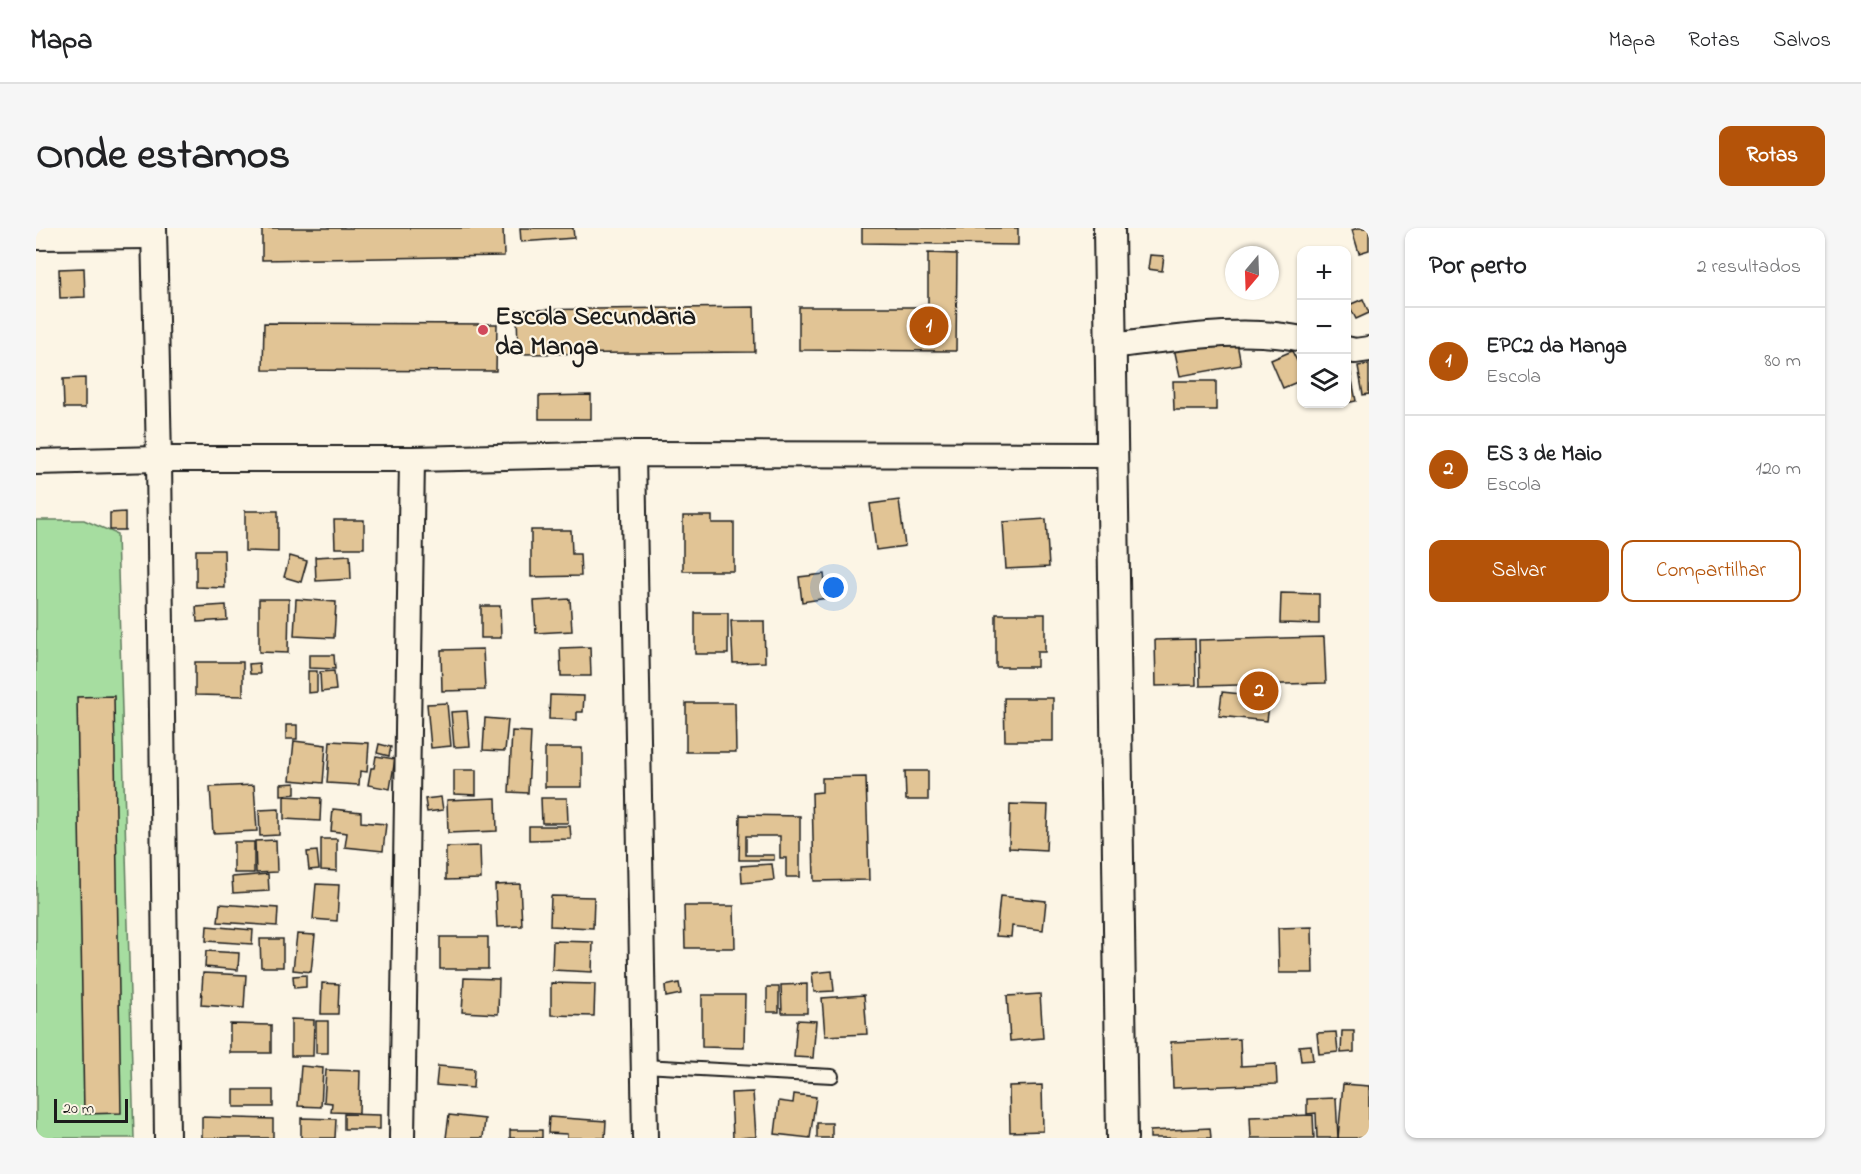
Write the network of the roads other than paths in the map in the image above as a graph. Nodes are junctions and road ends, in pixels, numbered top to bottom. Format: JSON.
{"nodes":[{"id":1,"x":1109,"y":228,"type":"edge"},
{"id":2,"x":154,"y":232,"type":"edge"},
{"id":3,"x":36,"y":237,"type":"edge"},
{"id":4,"x":1297,"y":338,"type":"edge"},
{"id":5,"x":1111,"y":346,"type":"junction"},
{"id":6,"x":1351,"y":350,"type":"edge"},
{"id":7,"x":1369,"y":350,"type":"edge"},
{"id":8,"x":633,"y":454,"type":"junction"},
{"id":9,"x":1112,"y":455,"type":"junction"},
{"id":10,"x":159,"y":459,"type":"junction"},
{"id":11,"x":412,"y":459,"type":"junction"},
{"id":12,"x":36,"y":462,"type":"edge"},
{"id":13,"x":643,"y":1066,"type":"junction"},
{"id":14,"x":832,"y":1076,"type":"dead end"},
{"id":15,"x":168,"y":1138,"type":"edge"},
{"id":16,"x":402,"y":1138,"type":"edge"},
{"id":17,"x":645,"y":1138,"type":"edge"},
{"id":18,"x":1122,"y":1138,"type":"edge"}],
"edges":[{"from":1,"to":5,"type":"street"},
{"from":2,"to":3,"type":"street"},
{"from":2,"to":10,"type":"street"},
{"from":4,"to":5,"type":"street"},
{"from":5,"to":9,"type":"street"},
{"from":6,"to":7,"type":"street"},
{"from":8,"to":9,"type":"street"},
{"from":8,"to":11,"type":"street"},
{"from":8,"to":13,"type":"street"},
{"from":9,"to":18,"type":"street"},
{"from":10,"to":11,"type":"street"},
{"from":10,"to":12,"type":"street"},
{"from":10,"to":15,"type":"street"},
{"from":11,"to":16,"type":"street"},
{"from":13,"to":14,"type":"lane"},
{"from":13,"to":17,"type":"street"}]}
